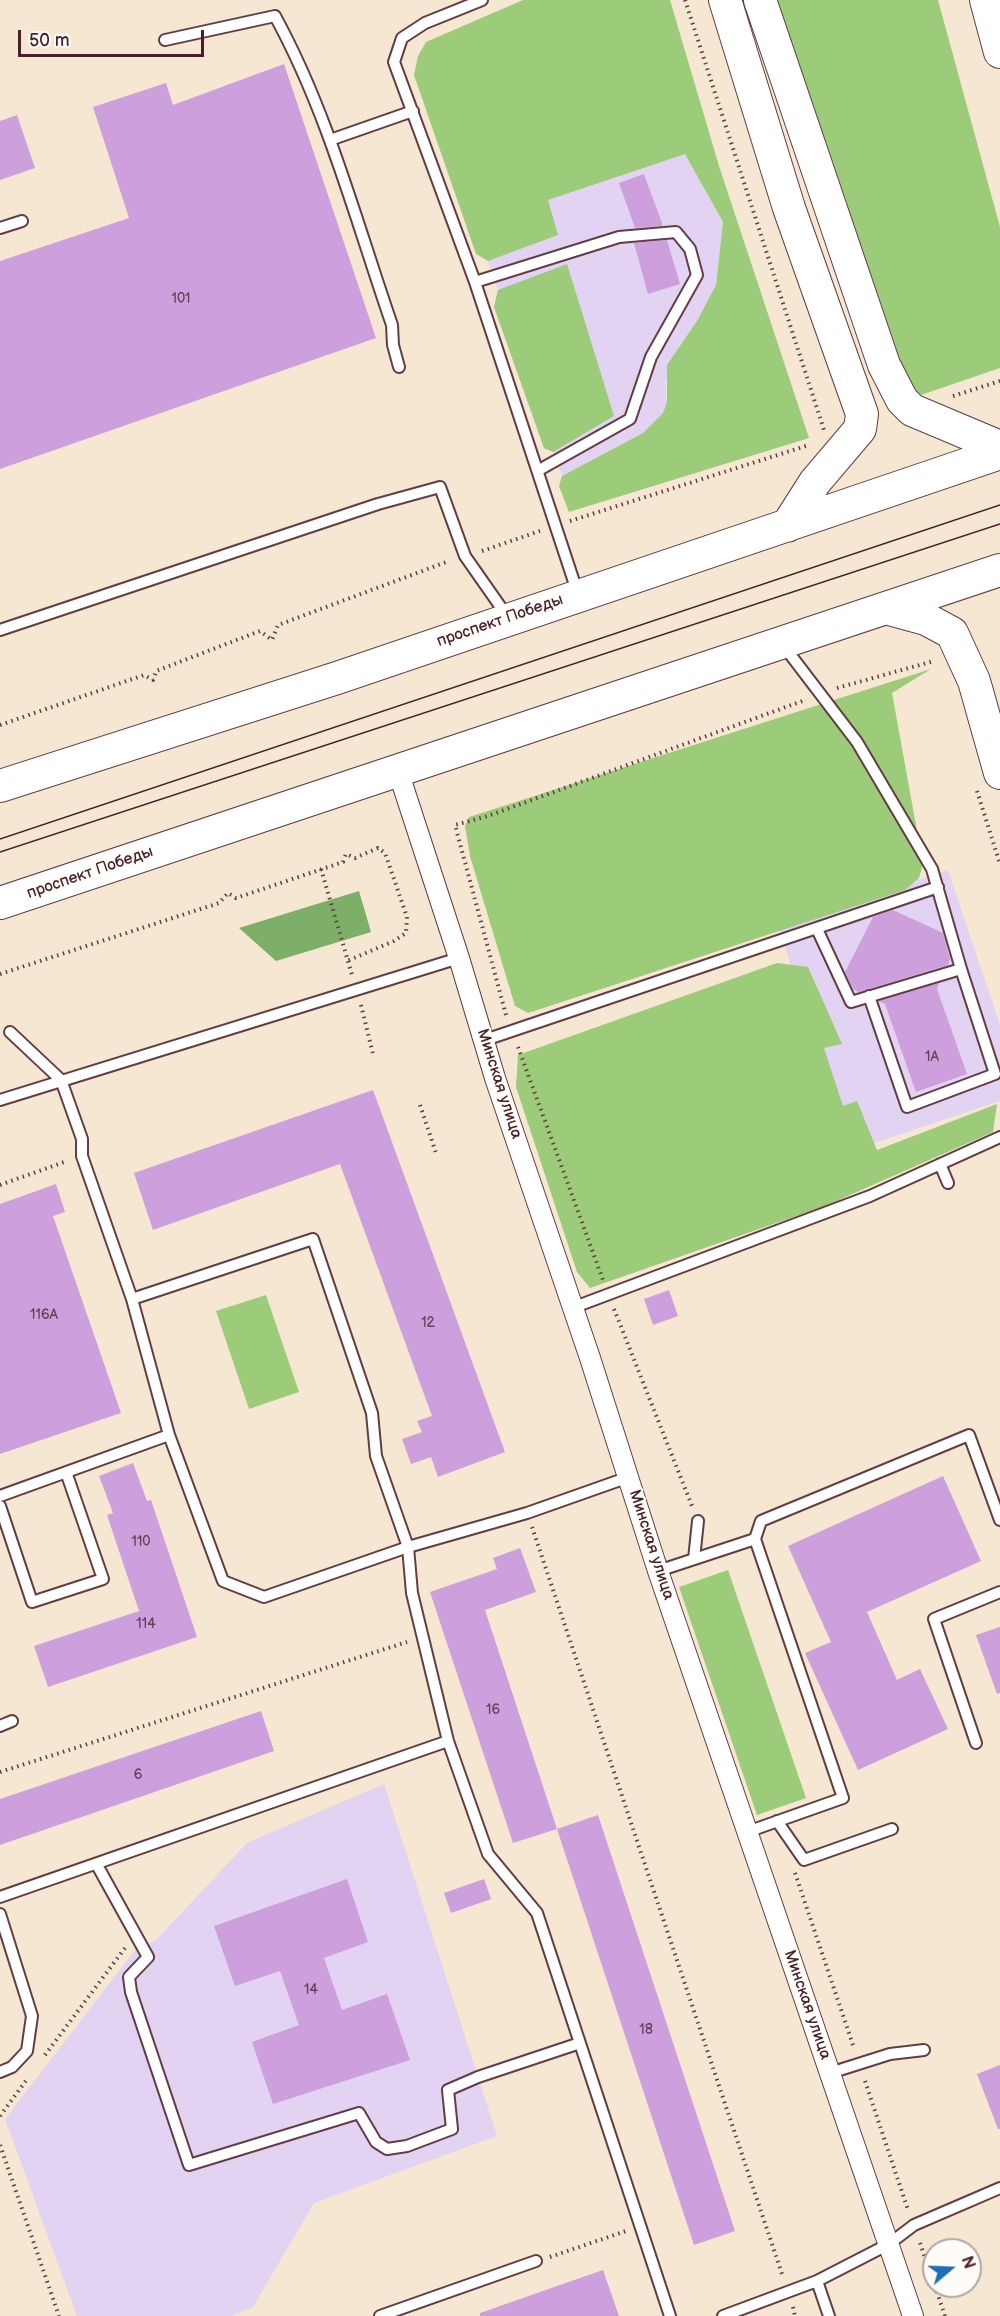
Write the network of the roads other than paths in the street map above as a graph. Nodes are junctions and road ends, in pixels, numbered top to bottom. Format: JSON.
{"nodes":[{"id":1,"x":482,"y":0,"type":"edge"},
{"id":2,"x":725,"y":0,"type":"edge"},
{"id":3,"x":760,"y":0,"type":"edge"},
{"id":4,"x":986,"y":0,"type":"edge"},
{"id":5,"x":165,"y":40,"type":"dead end"},
{"id":6,"x":1000,"y":52,"type":"edge"},
{"id":7,"x":412,"y":111,"type":"junction"},
{"id":8,"x":330,"y":140,"type":"junction"},
{"id":9,"x":22,"y":221,"type":"dead end"},
{"id":10,"x":0,"y":228,"type":"edge"},
{"id":11,"x":475,"y":282,"type":"junction"},
{"id":12,"x":399,"y":367,"type":"dead end"},
{"id":13,"x":1000,"y":447,"type":"edge"},
{"id":14,"x":1000,"y":453,"type":"edge"},
{"id":15,"x":540,"y":470,"type":"junction"},
{"id":16,"x":787,"y":526,"type":"junction"},
{"id":17,"x":1000,"y":570,"type":"edge"},
{"id":18,"x":578,"y":594,"type":"junction"},
{"id":19,"x":886,"y":608,"type":"junction"},
{"id":20,"x":509,"y":619,"type":"junction"},
{"id":21,"x":0,"y":630,"type":"edge"},
{"id":22,"x":781,"y":642,"type":"junction"},
{"id":23,"x":398,"y":771,"type":"junction"},
{"id":24,"x":1000,"y":772,"type":"edge"},
{"id":25,"x":0,"y":786,"type":"edge"},
{"id":26,"x":938,"y":886,"type":"junction"},
{"id":27,"x":0,"y":903,"type":"edge"},
{"id":28,"x":817,"y":929,"type":"junction"},
{"id":29,"x":459,"y":958,"type":"junction"},
{"id":30,"x":962,"y":969,"type":"junction"},
{"id":31,"x":869,"y":996,"type":"junction"},
{"id":32,"x":10,"y":1032,"type":"dead end"},
{"id":33,"x":485,"y":1040,"type":"junction"},
{"id":34,"x":61,"y":1080,"type":"junction"},
{"id":35,"x":0,"y":1100,"type":"edge"},
{"id":36,"x":1000,"y":1137,"type":"edge"},
{"id":37,"x":940,"y":1164,"type":"junction"},
{"id":38,"x":948,"y":1183,"type":"dead end"},
{"id":39,"x":132,"y":1299,"type":"junction"},
{"id":40,"x":573,"y":1308,"type":"junction"},
{"id":41,"x":169,"y":1435,"type":"junction"},
{"id":42,"x":66,"y":1472,"type":"junction"},
{"id":43,"x":629,"y":1477,"type":"junction"},
{"id":44,"x":0,"y":1496,"type":"edge"},
{"id":45,"x":0,"y":1506,"type":"edge"},
{"id":46,"x":1000,"y":1520,"type":"edge"},
{"id":47,"x":698,"y":1521,"type":"road end"},
{"id":48,"x":755,"y":1539,"type":"junction"},
{"id":49,"x":408,"y":1547,"type":"junction"},
{"id":50,"x":694,"y":1559,"type":"junction"},
{"id":51,"x":658,"y":1571,"type":"junction"},
{"id":52,"x":1000,"y":1592,"type":"edge"},
{"id":53,"x":12,"y":1721,"type":"dead end"},
{"id":54,"x":0,"y":1726,"type":"edge"},
{"id":55,"x":448,"y":1741,"type":"junction"},
{"id":56,"x":976,"y":1743,"type":"dead end"},
{"id":57,"x":777,"y":1821,"type":"junction"},
{"id":58,"x":892,"y":1829,"type":"dead end"},
{"id":59,"x":747,"y":1832,"type":"junction"},
{"id":60,"x":98,"y":1865,"type":"junction"},
{"id":61,"x":0,"y":1897,"type":"edge"},
{"id":62,"x":0,"y":1914,"type":"edge"},
{"id":63,"x":580,"y":2043,"type":"junction"},
{"id":64,"x":924,"y":2050,"type":"dead end"},
{"id":65,"x":0,"y":2072,"type":"edge"},
{"id":66,"x":830,"y":2073,"type":"junction"},
{"id":67,"x":1000,"y":2188,"type":"edge"},
{"id":68,"x":889,"y":2244,"type":"junction"},
{"id":69,"x":536,"y":2261,"type":"road end"},
{"id":70,"x":817,"y":2281,"type":"junction"},
{"id":71,"x":380,"y":2316,"type":"edge"},
{"id":72,"x":670,"y":2316,"type":"edge"},
{"id":73,"x":723,"y":2316,"type":"edge"},
{"id":74,"x":829,"y":2316,"type":"edge"},
{"id":75,"x":913,"y":2316,"type":"edge"}],
"edges":[{"from":1,"to":7,"type":"lane"},
{"from":2,"to":16,"type":"main road"},
{"from":3,"to":13,"type":"main road"},
{"from":4,"to":6,"type":"main road"},
{"from":5,"to":8,"type":"lane"},
{"from":7,"to":8,"type":"lane"},
{"from":7,"to":11,"type":"lane"},
{"from":8,"to":12,"type":"lane"},
{"from":9,"to":10,"type":"lane"},
{"from":11,"to":15,"type":"lane"},
{"from":11,"to":15,"type":"lane"},
{"from":14,"to":16,"type":"main road","name":"проспект Победы"},
{"from":15,"to":18,"type":"lane"},
{"from":16,"to":18,"type":"main road","name":"проспект Победы"},
{"from":17,"to":19,"type":"main road","name":"проспект Победы"},
{"from":18,"to":20,"type":"main road","name":"проспект Победы"},
{"from":19,"to":22,"type":"main road","name":"проспект Победы"},
{"from":19,"to":24,"type":"main road"},
{"from":20,"to":21,"type":"lane"},
{"from":20,"to":25,"type":"main road","name":"проспект Победы"},
{"from":22,"to":23,"type":"main road","name":"проспект Победы"},
{"from":22,"to":26,"type":"lane"},
{"from":23,"to":27,"type":"main road","name":"проспект Победы"},
{"from":23,"to":29,"type":"street","name":"Минская улица"},
{"from":26,"to":28,"type":"lane"},
{"from":26,"to":30,"type":"lane"},
{"from":28,"to":31,"type":"lane"},
{"from":28,"to":33,"type":"lane"},
{"from":29,"to":33,"type":"street","name":"Минская улица"},
{"from":29,"to":34,"type":"lane"},
{"from":30,"to":31,"type":"lane"},
{"from":30,"to":31,"type":"lane"},
{"from":32,"to":34,"type":"lane"},
{"from":33,"to":40,"type":"street","name":"Минская улица"},
{"from":34,"to":35,"type":"lane"},
{"from":34,"to":39,"type":"lane"},
{"from":36,"to":37,"type":"lane"},
{"from":37,"to":38,"type":"lane"},
{"from":37,"to":40,"type":"lane"},
{"from":39,"to":41,"type":"lane"},
{"from":39,"to":49,"type":"lane"},
{"from":40,"to":43,"type":"street","name":"Минская улица"},
{"from":41,"to":42,"type":"lane"},
{"from":41,"to":49,"type":"lane"},
{"from":42,"to":44,"type":"lane"},
{"from":42,"to":45,"type":"lane"},
{"from":43,"to":49,"type":"lane"},
{"from":43,"to":51,"type":"street","name":"Минская улица"},
{"from":46,"to":48,"type":"lane"},
{"from":47,"to":50,"type":"lane"},
{"from":48,"to":50,"type":"lane"},
{"from":48,"to":57,"type":"lane"},
{"from":49,"to":55,"type":"lane"},
{"from":50,"to":51,"type":"lane"},
{"from":51,"to":59,"type":"street","name":"Минская улица"},
{"from":52,"to":56,"type":"lane"},
{"from":53,"to":54,"type":"lane"},
{"from":55,"to":60,"type":"lane"},
{"from":55,"to":63,"type":"lane"},
{"from":57,"to":58,"type":"lane"},
{"from":57,"to":59,"type":"lane"},
{"from":59,"to":66,"type":"street","name":"Минская улица"},
{"from":60,"to":61,"type":"lane"},
{"from":60,"to":63,"type":"lane"},
{"from":62,"to":65,"type":"lane"},
{"from":63,"to":72,"type":"lane"},
{"from":64,"to":66,"type":"lane"},
{"from":66,"to":68,"type":"street","name":"Минская улица"},
{"from":67,"to":68,"type":"lane"},
{"from":68,"to":70,"type":"lane"},
{"from":68,"to":75,"type":"street","name":"Минская улица"},
{"from":69,"to":71,"type":"lane"},
{"from":70,"to":73,"type":"lane"},
{"from":70,"to":74,"type":"lane"}]}
